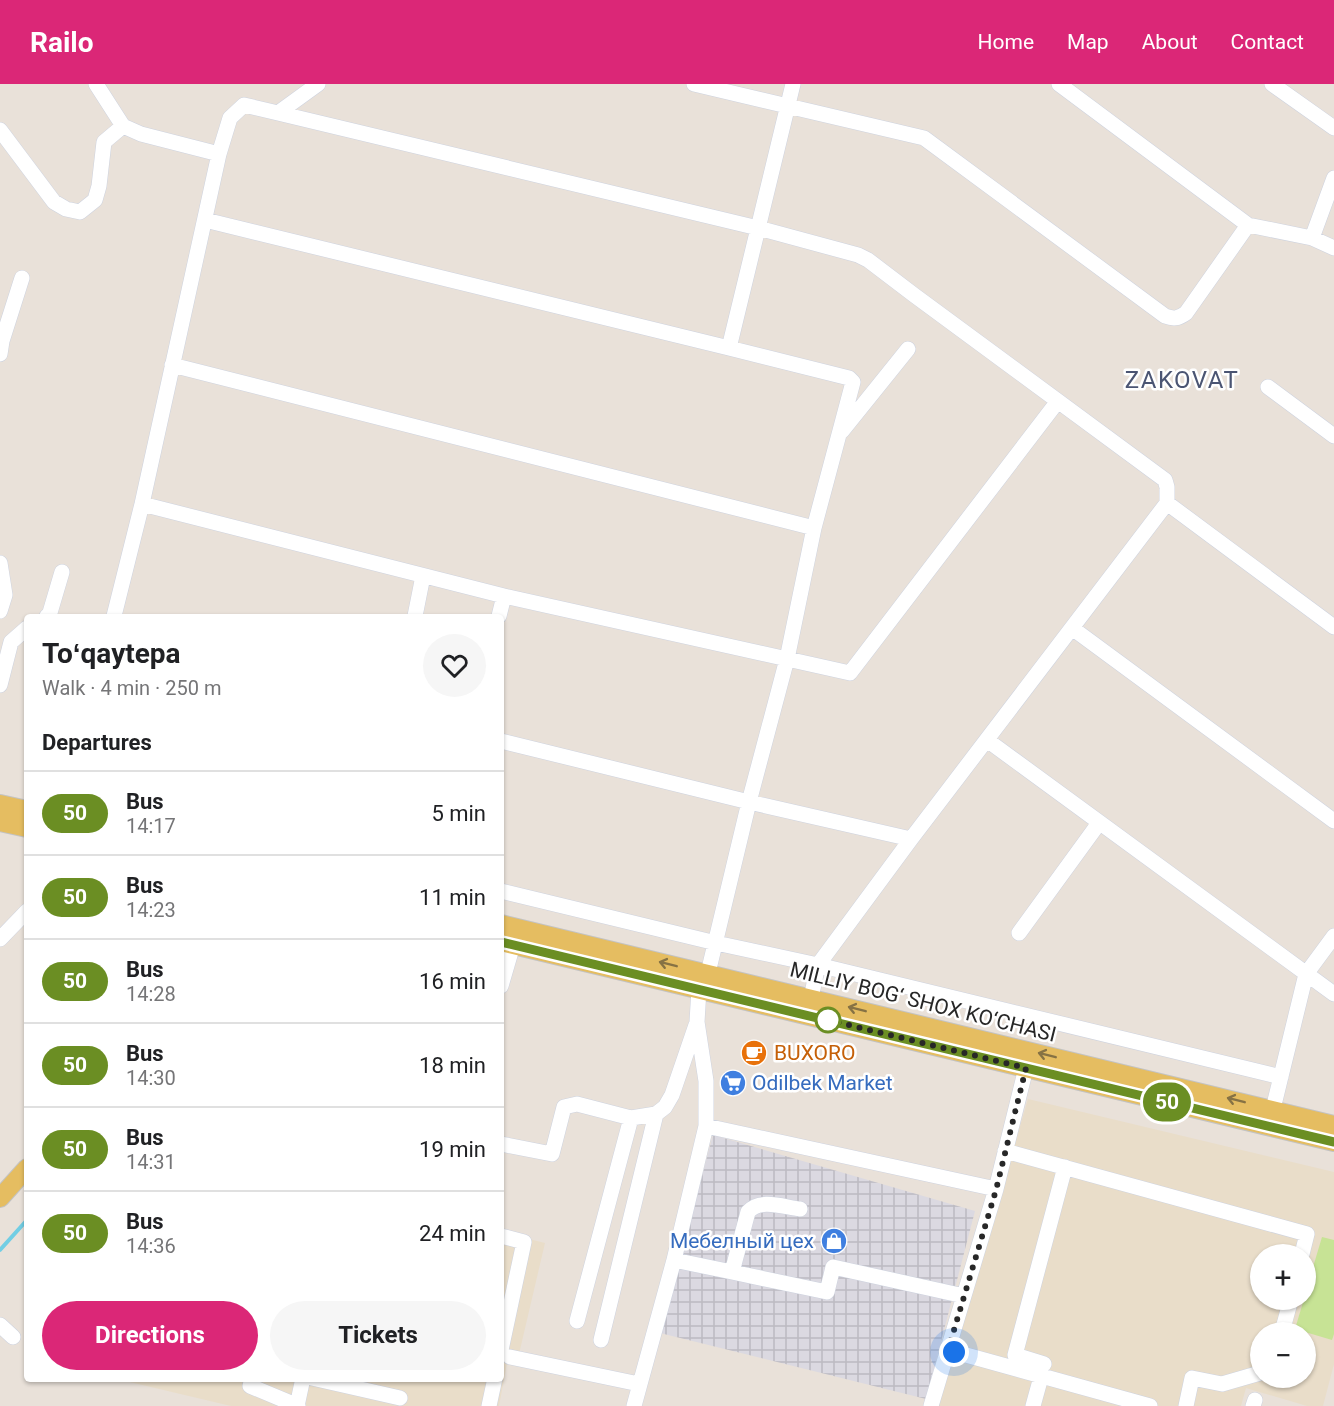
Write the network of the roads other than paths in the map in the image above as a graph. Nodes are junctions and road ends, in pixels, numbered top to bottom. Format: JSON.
{"nodes":[{"id":1,"x":96,"y":84,"type":"edge"},
{"id":2,"x":318,"y":84,"type":"edge"},
{"id":3,"x":694,"y":84,"type":"edge"},
{"id":4,"x":793,"y":84,"type":"edge"},
{"id":5,"x":1059,"y":84,"type":"edge"},
{"id":6,"x":1272,"y":84,"type":"edge"},
{"id":7,"x":787,"y":107,"type":"junction"},
{"id":8,"x":278,"y":113,"type":"junction"},
{"id":9,"x":123,"y":126,"type":"junction"},
{"id":10,"x":1334,"y":128,"type":"edge"},
{"id":11,"x":0,"y":130,"type":"edge"},
{"id":12,"x":219,"y":154,"type":"junction"},
{"id":13,"x":1334,"y":178,"type":"edge"},
{"id":14,"x":205,"y":220,"type":"junction"},
{"id":15,"x":1248,"y":225,"type":"junction"},
{"id":16,"x":758,"y":228,"type":"junction"},
{"id":17,"x":1312,"y":238,"type":"junction"},
{"id":18,"x":1334,"y":248,"type":"edge"},
{"id":19,"x":22,"y":278,"type":"dead end"},
{"id":20,"x":1,"y":345,"type":"edge"},
{"id":21,"x":729,"y":348,"type":"junction"},
{"id":22,"x":908,"y":349,"type":"dead end"},
{"id":23,"x":172,"y":365,"type":"junction"},
{"id":24,"x":1268,"y":387,"type":"dead end"},
{"id":25,"x":1058,"y":401,"type":"junction"},
{"id":26,"x":1334,"y":436,"type":"edge"},
{"id":27,"x":837,"y":437,"type":"junction"},
{"id":28,"x":1167,"y":503,"type":"junction"},
{"id":29,"x":142,"y":504,"type":"junction"},
{"id":30,"x":814,"y":528,"type":"junction"},
{"id":31,"x":0,"y":567,"type":"edge"},
{"id":32,"x":62,"y":572,"type":"dead end"},
{"id":33,"x":423,"y":576,"type":"junction"},
{"id":34,"x":504,"y":596,"type":"junction"},
{"id":35,"x":0,"y":611,"type":"edge"},
{"id":36,"x":50,"y":614,"type":"edge"},
{"id":37,"x":114,"y":614,"type":"edge"},
{"id":38,"x":415,"y":614,"type":"edge"},
{"id":39,"x":500,"y":614,"type":"edge"},
{"id":40,"x":1334,"y":627,"type":"edge"},
{"id":41,"x":1072,"y":628,"type":"junction"},
{"id":42,"x":24,"y":631,"type":"edge"},
{"id":43,"x":787,"y":659,"type":"junction"},
{"id":44,"x":0,"y":685,"type":"edge"},
{"id":45,"x":987,"y":740,"type":"junction"},
{"id":46,"x":504,"y":742,"type":"edge"},
{"id":47,"x":749,"y":802,"type":"junction"},
{"id":48,"x":0,"y":804,"type":"edge"},
{"id":49,"x":24,"y":809,"type":"edge"},
{"id":50,"x":1334,"y":821,"type":"edge"},
{"id":51,"x":0,"y":822,"type":"edge"},
{"id":52,"x":1100,"y":823,"type":"junction"},
{"id":53,"x":24,"y":827,"type":"edge"},
{"id":54,"x":911,"y":839,"type":"junction"},
{"id":55,"x":504,"y":892,"type":"edge"},
{"id":56,"x":24,"y":914,"type":"edge"},
{"id":57,"x":504,"y":925,"type":"edge"},
{"id":58,"x":1019,"y":933,"type":"dead end"},
{"id":59,"x":1334,"y":936,"type":"edge"},
{"id":60,"x":0,"y":939,"type":"edge"},
{"id":61,"x":716,"y":942,"type":"junction"},
{"id":62,"x":507,"y":943,"type":"edge"},
{"id":63,"x":504,"y":964,"type":"edge"},
{"id":64,"x":818,"y":965,"type":"junction"},
{"id":65,"x":1306,"y":974,"type":"junction"},
{"id":66,"x":704,"y":981,"type":"junction"},
{"id":67,"x":1334,"y":994,"type":"edge"},
{"id":68,"x":812,"y":998,"type":"junction"},
{"id":69,"x":697,"y":1022,"type":"junction"},
{"id":70,"x":898,"y":1028,"type":"junction"},
{"id":71,"x":1026,"y":1068,"type":"junction"},
{"id":72,"x":1281,"y":1077,"type":"junction"},
{"id":73,"x":656,"y":1114,"type":"junction"},
{"id":74,"x":631,"y":1118,"type":"junction"},
{"id":75,"x":1271,"y":1118,"type":"junction"},
{"id":76,"x":1334,"y":1125,"type":"edge"},
{"id":77,"x":706,"y":1126,"type":"junction"},
{"id":78,"x":1334,"y":1142,"type":"edge"},
{"id":79,"x":504,"y":1145,"type":"edge"},
{"id":80,"x":1005,"y":1151,"type":"junction"},
{"id":81,"x":1065,"y":1167,"type":"junction"},
{"id":82,"x":24,"y":1171,"type":"edge"},
{"id":83,"x":996,"y":1190,"type":"junction"},
{"id":84,"x":0,"y":1198,"type":"edge"},
{"id":85,"x":800,"y":1209,"type":"dead end"},
{"id":86,"x":504,"y":1237,"type":"edge"},
{"id":87,"x":1304,"y":1244,"type":"edge"},
{"id":88,"x":674,"y":1260,"type":"junction"},
{"id":89,"x":732,"y":1272,"type":"junction"},
{"id":90,"x":964,"y":1296,"type":"junction"},
{"id":91,"x":577,"y":1321,"type":"dead end"},
{"id":92,"x":0,"y":1325,"type":"edge"},
{"id":93,"x":13,"y":1337,"type":"dead end"},
{"id":94,"x":601,"y":1340,"type":"dead end"},
{"id":95,"x":948,"y":1350,"type":"junction"},
{"id":96,"x":506,"y":1354,"type":"edge"},
{"id":97,"x":1042,"y":1370,"type":"junction"},
{"id":98,"x":1250,"y":1376,"type":"edge"},
{"id":99,"x":251,"y":1382,"type":"edge"},
{"id":100,"x":302,"y":1382,"type":"edge"},
{"id":101,"x":330,"y":1382,"type":"edge"},
{"id":102,"x":494,"y":1382,"type":"edge"},
{"id":103,"x":639,"y":1384,"type":"junction"},
{"id":104,"x":400,"y":1398,"type":"dead end"},
{"id":105,"x":1105,"y":1400,"type":"edge"},
{"id":106,"x":297,"y":1406,"type":"edge"},
{"id":107,"x":489,"y":1406,"type":"edge"},
{"id":108,"x":634,"y":1406,"type":"edge"},
{"id":109,"x":931,"y":1406,"type":"edge"},
{"id":110,"x":1033,"y":1406,"type":"edge"},
{"id":111,"x":1150,"y":1406,"type":"edge"},
{"id":112,"x":1186,"y":1406,"type":"edge"}],
"edges":[{"from":1,"to":9,"type":"street"},
{"from":2,"to":8,"type":"street"},
{"from":3,"to":7,"type":"street"},
{"from":4,"to":7,"type":"street"},
{"from":5,"to":15,"type":"street"},
{"from":6,"to":10,"type":"street"},
{"from":7,"to":15,"type":"street"},
{"from":7,"to":16,"type":"street"},
{"from":8,"to":12,"type":"street"},
{"from":8,"to":16,"type":"street"},
{"from":9,"to":11,"type":"street"},
{"from":9,"to":12,"type":"street"},
{"from":12,"to":14,"type":"street"},
{"from":13,"to":17,"type":"street"},
{"from":14,"to":21,"type":"street"},
{"from":14,"to":23,"type":"street"},
{"from":15,"to":17,"type":"street"},
{"from":16,"to":21,"type":"street"},
{"from":16,"to":25,"type":"street"},
{"from":17,"to":18,"type":"street"},
{"from":19,"to":20,"type":"street"},
{"from":21,"to":27,"type":"street"},
{"from":22,"to":27,"type":"street"},
{"from":23,"to":29,"type":"street"},
{"from":23,"to":30,"type":"street"},
{"from":24,"to":26,"type":"street"},
{"from":25,"to":28,"type":"street"},
{"from":25,"to":43,"type":"street"},
{"from":27,"to":30,"type":"street"},
{"from":28,"to":40,"type":"street"},
{"from":28,"to":41,"type":"street"},
{"from":29,"to":33,"type":"street"},
{"from":29,"to":37,"type":"street"},
{"from":30,"to":43,"type":"street"},
{"from":31,"to":35,"type":"street"},
{"from":32,"to":36,"type":"street"},
{"from":33,"to":34,"type":"street"},
{"from":33,"to":38,"type":"street"},
{"from":34,"to":39,"type":"street"},
{"from":34,"to":43,"type":"street"},
{"from":41,"to":45,"type":"street"},
{"from":41,"to":50,"type":"street"},
{"from":42,"to":44,"type":"street"},
{"from":43,"to":47,"type":"street"},
{"from":45,"to":52,"type":"street"},
{"from":45,"to":54,"type":"street"},
{"from":46,"to":47,"type":"street"},
{"from":47,"to":54,"type":"street"},
{"from":47,"to":61,"type":"street"},
{"from":48,"to":49,"type":"main road"},
{"from":51,"to":53,"type":"main road"},
{"from":52,"to":58,"type":"street"},
{"from":52,"to":65,"type":"street"},
{"from":54,"to":64,"type":"street"},
{"from":55,"to":61,"type":"street"},
{"from":56,"to":60,"type":"street"},
{"from":66,"to":57,"type":"main road","name":"MILLIY BOG‘ SHOX KO‘CHASI","one_way":true},
{"from":59,"to":65,"type":"street"},
{"from":61,"to":64,"type":"street"},
{"from":61,"to":66,"type":"street"},
{"from":62,"to":63,"type":"street"},
{"from":62,"to":66,"type":"main road","name":"MILLIY BOG‘ SHOX KO‘CHASI"},
{"from":64,"to":68,"type":"street"},
{"from":64,"to":72,"type":"street"},
{"from":65,"to":67,"type":"street"},
{"from":65,"to":72,"type":"street"},
{"from":66,"to":68,"type":"main road","name":"MILLIY BOG‘ SHOX KO‘CHASI"},
{"from":66,"to":69,"type":"street"},
{"from":66,"to":70,"type":"main road","name":"MILLIY BOG‘ SHOX KO‘CHASI"},
{"from":70,"to":68,"type":"main road","name":"MILLIY BOG‘ SHOX KO‘CHASI","one_way":true},
{"from":69,"to":73,"type":"street"},
{"from":69,"to":77,"type":"street"},
{"from":70,"to":71,"type":"main road","name":"MILLIY BOG‘ SHOX KO‘CHASI"},
{"from":75,"to":70,"type":"main road","name":"MILLIY BOG‘ SHOX KO‘CHASI","one_way":true},
{"from":71,"to":75,"type":"main road","name":"MILLIY BOG‘ SHOX KO‘CHASI"},
{"from":71,"to":80,"type":"street"},
{"from":72,"to":75,"type":"street"},
{"from":73,"to":74,"type":"street"},
{"from":73,"to":94,"type":"street"},
{"from":74,"to":79,"type":"street"},
{"from":74,"to":91,"type":"street"},
{"from":75,"to":76,"type":"main road","name":"MILLIY BOG‘ SHOX KO‘CHASI"},
{"from":75,"to":78,"type":"main road","name":"MILLIY BOG‘ SHOX KO‘CHASI"},
{"from":77,"to":83,"type":"street"},
{"from":77,"to":88,"type":"street"},
{"from":80,"to":81,"type":"street"},
{"from":80,"to":83,"type":"street"},
{"from":81,"to":87,"type":"street"},
{"from":81,"to":97,"type":"street"},
{"from":82,"to":84,"type":"main road"},
{"from":83,"to":90,"type":"street"},
{"from":85,"to":89,"type":"street"},
{"from":86,"to":96,"type":"street"},
{"from":88,"to":89,"type":"street"},
{"from":88,"to":103,"type":"street"},
{"from":89,"to":90,"type":"street"},
{"from":90,"to":95,"type":"street"},
{"from":92,"to":93,"type":"street"},
{"from":95,"to":97,"type":"street"},
{"from":95,"to":109,"type":"street"},
{"from":96,"to":103,"type":"street"},
{"from":97,"to":105,"type":"street"},
{"from":97,"to":110,"type":"street"},
{"from":98,"to":112,"type":"street"},
{"from":99,"to":106,"type":"street"},
{"from":100,"to":106,"type":"street"},
{"from":101,"to":104,"type":"street"},
{"from":102,"to":107,"type":"street"},
{"from":103,"to":108,"type":"street"},
{"from":105,"to":111,"type":"street"}]}
